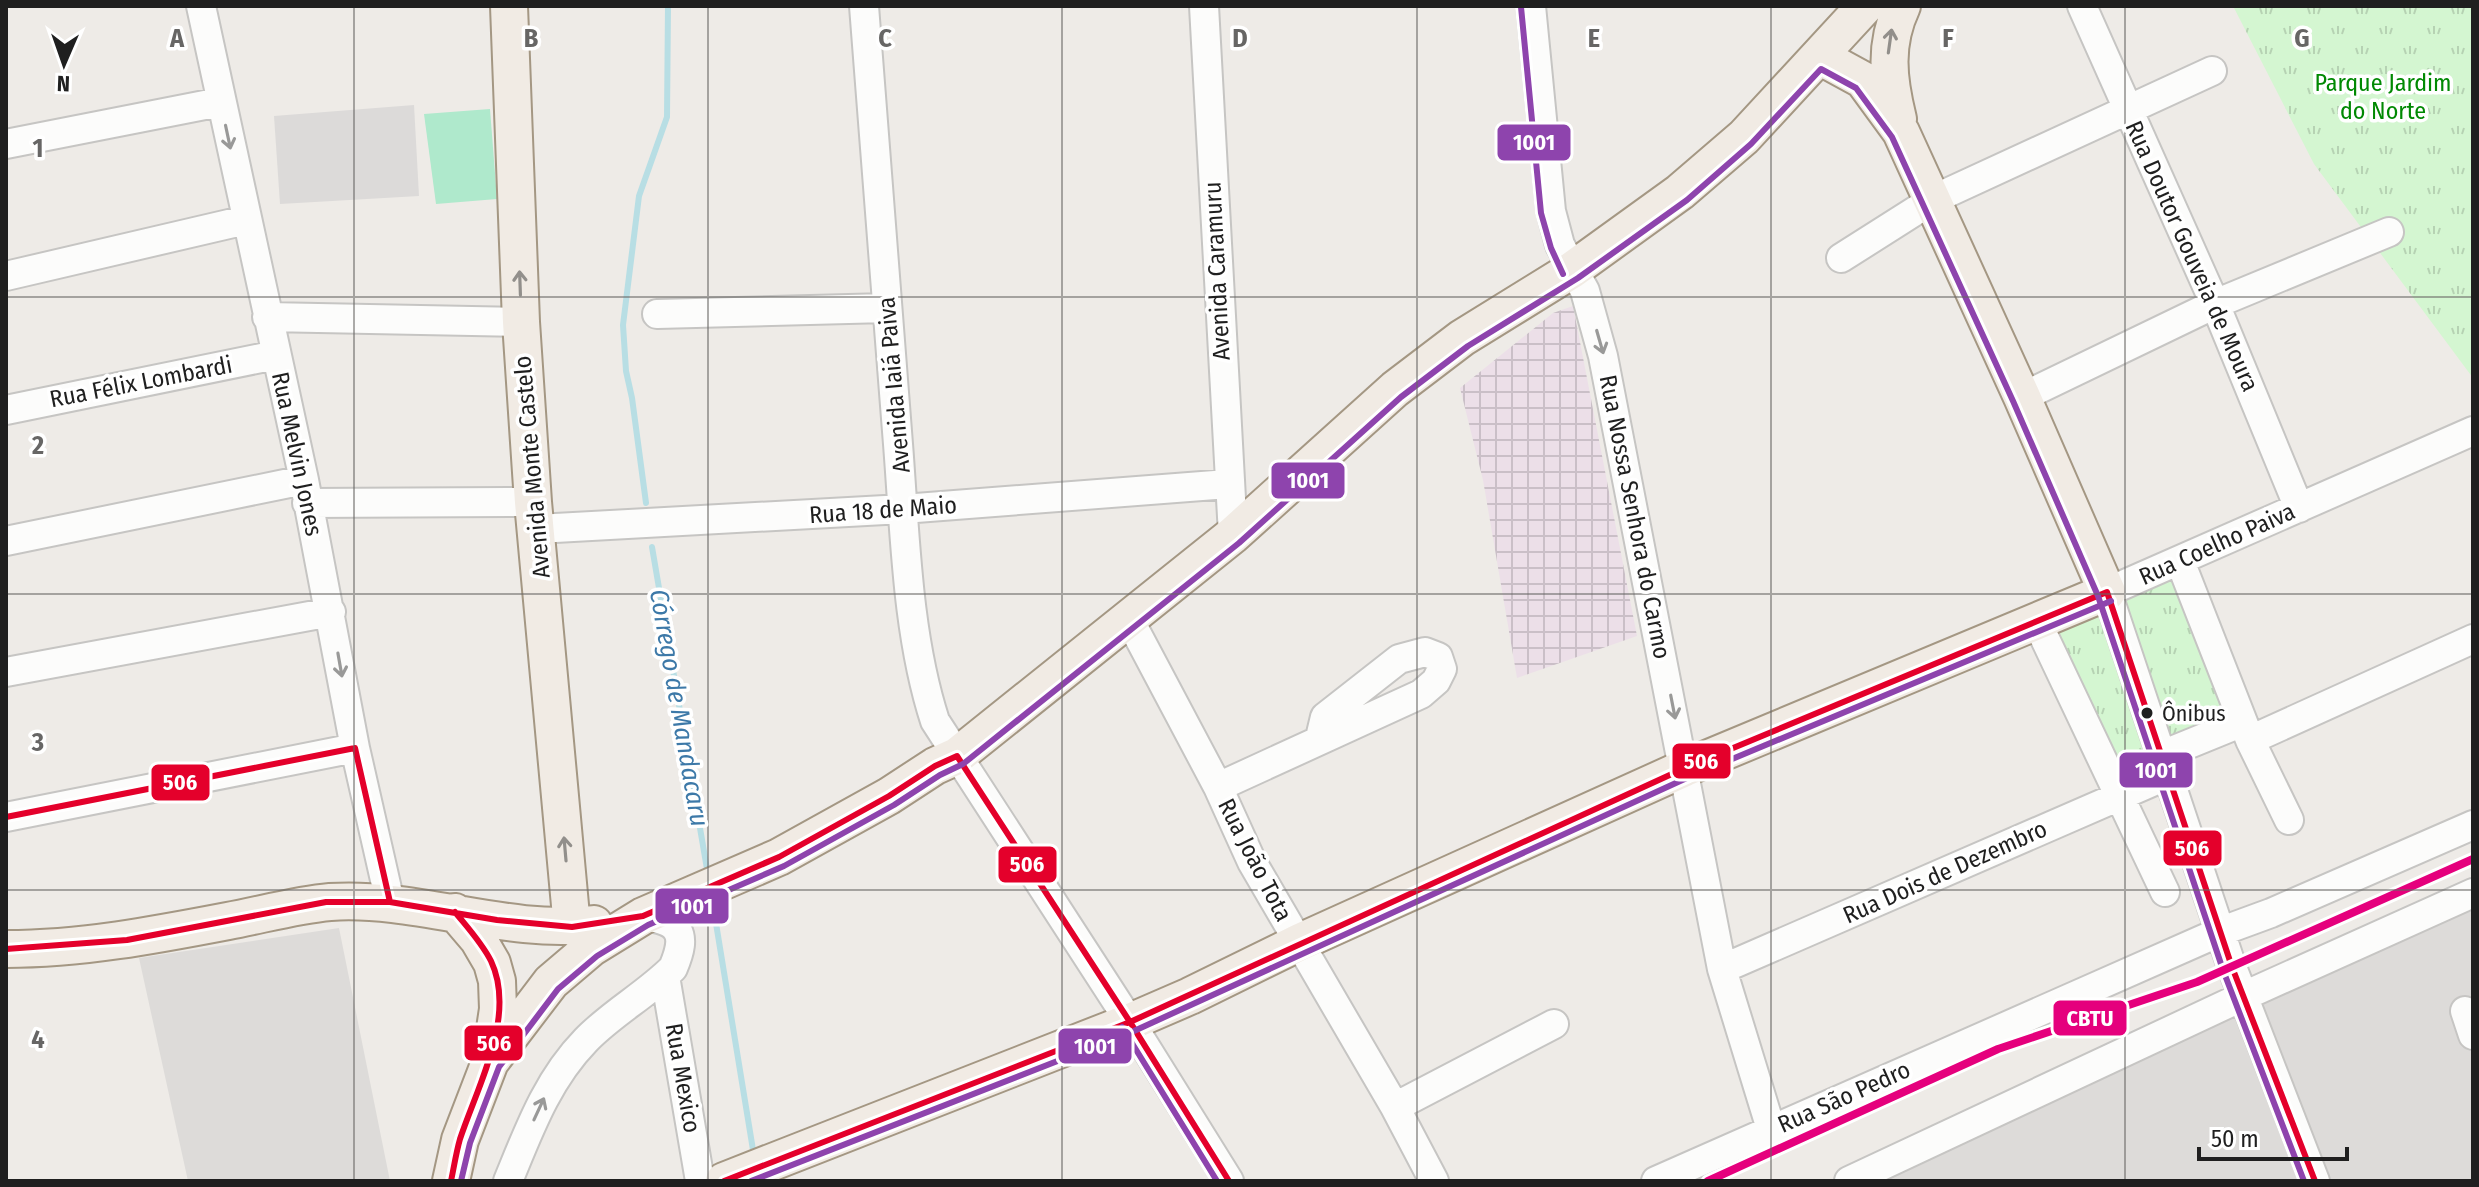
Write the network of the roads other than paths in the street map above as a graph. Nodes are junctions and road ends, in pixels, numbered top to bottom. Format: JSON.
{"nodes":[{"id":1,"x":201,"y":6,"type":"edge"},
{"id":2,"x":509,"y":6,"type":"edge"},
{"id":3,"x":864,"y":6,"type":"edge"},
{"id":4,"x":1204,"y":6,"type":"edge"},
{"id":5,"x":1531,"y":6,"type":"edge"},
{"id":6,"x":1865,"y":6,"type":"edge"},
{"id":7,"x":1902,"y":6,"type":"edge"},
{"id":8,"x":2082,"y":6,"type":"edge"},
{"id":9,"x":1819,"y":56,"type":"junction"},
{"id":10,"x":2212,"y":71,"type":"dead end"},
{"id":11,"x":220,"y":102,"type":"junction"},
{"id":12,"x":2128,"y":112,"type":"junction"},
{"id":13,"x":1901,"y":132,"type":"junction"},
{"id":14,"x":6,"y":144,"type":"edge"},
{"id":15,"x":1934,"y":199,"type":"junction"},
{"id":16,"x":246,"y":220,"type":"junction"},
{"id":17,"x":2389,"y":232,"type":"dead end"},
{"id":18,"x":1841,"y":258,"type":"dead end"},
{"id":19,"x":1572,"y":270,"type":"junction"},
{"id":20,"x":6,"y":276,"type":"edge"},
{"id":21,"x":2215,"y":304,"type":"junction"},
{"id":22,"x":887,"y":308,"type":"junction"},
{"id":23,"x":657,"y":314,"type":"dead end"},
{"id":24,"x":267,"y":317,"type":"junction"},
{"id":25,"x":521,"y":322,"type":"junction"},
{"id":26,"x":276,"y":355,"type":"junction"},
{"id":27,"x":2022,"y":397,"type":"junction"},
{"id":28,"x":6,"y":410,"type":"edge"},
{"id":29,"x":2473,"y":431,"type":"edge"},
{"id":30,"x":1228,"y":484,"type":"junction"},
{"id":31,"x":306,"y":492,"type":"junction"},
{"id":32,"x":2299,"y":508,"type":"junction"},
{"id":33,"x":903,"y":509,"type":"junction"},
{"id":34,"x":535,"y":516,"type":"junction"},
{"id":35,"x":1233,"y":535,"type":"junction"},
{"id":36,"x":6,"y":541,"type":"edge"},
{"id":37,"x":2180,"y":561,"type":"junction"},
{"id":38,"x":2107,"y":592,"type":"junction"},
{"id":39,"x":331,"y":612,"type":"junction"},
{"id":40,"x":1129,"y":619,"type":"junction"},
{"id":41,"x":2037,"y":622,"type":"junction"},
{"id":42,"x":2473,"y":639,"type":"edge"},
{"id":43,"x":6,"y":672,"type":"edge"},
{"id":44,"x":2247,"y":731,"type":"junction"},
{"id":45,"x":1320,"y":738,"type":"dead end"},
{"id":46,"x":355,"y":748,"type":"junction"},
{"id":47,"x":957,"y":756,"type":"junction"},
{"id":48,"x":2165,"y":765,"type":"junction"},
{"id":49,"x":1685,"y":768,"type":"junction"},
{"id":50,"x":1218,"y":787,"type":"junction"},
{"id":51,"x":2118,"y":797,"type":"junction"},
{"id":52,"x":6,"y":817,"type":"edge"},
{"id":53,"x":2289,"y":820,"type":"dead end"},
{"id":54,"x":2473,"y":825,"type":"edge"},
{"id":55,"x":2165,"y":892,"type":"dead end"},
{"id":56,"x":2473,"y":893,"type":"edge"},
{"id":57,"x":390,"y":902,"type":"junction"},
{"id":58,"x":455,"y":912,"type":"junction"},
{"id":59,"x":643,"y":916,"type":"junction"},
{"id":60,"x":572,"y":927,"type":"junction"},
{"id":61,"x":2222,"y":931,"type":"junction"},
{"id":62,"x":1300,"y":942,"type":"junction"},
{"id":63,"x":6,"y":949,"type":"edge"},
{"id":64,"x":1722,"y":969,"type":"junction"},
{"id":65,"x":665,"y":976,"type":"junction"},
{"id":66,"x":2244,"y":996,"type":"junction"},
{"id":67,"x":1130,"y":1022,"type":"junction"},
{"id":68,"x":1554,"y":1024,"type":"dead end"},
{"id":69,"x":490,"y":1062,"type":"junction"},
{"id":70,"x":1395,"y":1107,"type":"junction"},
{"id":71,"x":1771,"y":1129,"type":"junction"},
{"id":72,"x":451,"y":1181,"type":"edge"},
{"id":73,"x":508,"y":1181,"type":"edge"},
{"id":74,"x":700,"y":1181,"type":"edge"},
{"id":75,"x":724,"y":1181,"type":"edge"},
{"id":76,"x":1229,"y":1181,"type":"edge"},
{"id":77,"x":1434,"y":1181,"type":"edge"},
{"id":78,"x":1656,"y":1181,"type":"edge"},
{"id":79,"x":1849,"y":1181,"type":"edge"},
{"id":80,"x":2315,"y":1181,"type":"edge"}],
"edges":[{"from":1,"to":11,"type":"street","name":"Rua Melvin Jones"},
{"from":25,"to":2,"type":"main road","name":"Avenida Monte Castelo","one_way":true},
{"from":3,"to":22,"type":"street","name":"Avenida Iaiá Paiva"},
{"from":4,"to":30,"type":"street","name":"Avenida Caramuru"},
{"from":5,"to":19,"type":"street","name":"Rua Nossa Senhora do Carmo"},
{"from":6,"to":9,"type":"main road"},
{"from":13,"to":7,"type":"main road","one_way":true},
{"from":8,"to":12,"type":"street","name":"Rua Doutor Gouveia de Moura"},
{"from":9,"to":13,"type":"main road"},
{"from":9,"to":19,"type":"main road"},
{"from":10,"to":12,"type":"street"},
{"from":11,"to":14,"type":"street"},
{"from":11,"to":16,"type":"street","name":"Rua Melvin Jones","one_way":true},
{"from":12,"to":15,"type":"street"},
{"from":12,"to":21,"type":"street","name":"Rua Doutor Gouveia de Moura"},
{"from":13,"to":15,"type":"main road"},
{"from":15,"to":18,"type":"street"},
{"from":15,"to":27,"type":"main road"},
{"from":16,"to":20,"type":"street"},
{"from":16,"to":24,"type":"street","name":"Rua Melvin Jones"},
{"from":17,"to":21,"type":"street"},
{"from":19,"to":35,"type":"main road"},
{"from":19,"to":49,"type":"street","name":"Rua Nossa Senhora do Carmo","one_way":true},
{"from":21,"to":27,"type":"street"},
{"from":21,"to":32,"type":"street","name":"Rua Doutor Gouveia de Moura"},
{"from":22,"to":23,"type":"street"},
{"from":22,"to":33,"type":"street","name":"Avenida Iaiá Paiva"},
{"from":24,"to":25,"type":"street"},
{"from":24,"to":26,"type":"street","name":"Rua Melvin Jones"},
{"from":25,"to":34,"type":"main road","name":"Avenida Monte Castelo"},
{"from":26,"to":28,"type":"street","name":"Rua Félix Lombardi"},
{"from":26,"to":31,"type":"street","name":"Rua Melvin Jones"},
{"from":27,"to":38,"type":"main road"},
{"from":29,"to":32,"type":"street","name":"Rua Coelho Paiva"},
{"from":30,"to":33,"type":"street","name":"Rua 18 de Maio"},
{"from":30,"to":35,"type":"street","name":"Avenida Caramuru"},
{"from":31,"to":34,"type":"street","name":"Rua 18 de Maio"},
{"from":31,"to":36,"type":"street","name":"Rua 18 de Maio"},
{"from":31,"to":39,"type":"street","name":"Rua Melvin Jones"},
{"from":32,"to":37,"type":"street","name":"Rua Coelho Paiva"},
{"from":33,"to":34,"type":"street","name":"Rua 18 de Maio"},
{"from":33,"to":47,"type":"street","name":"Avenida Iaiá Paiva"},
{"from":60,"to":34,"type":"main road","name":"Avenida Monte Castelo","one_way":true},
{"from":35,"to":40,"type":"main road"},
{"from":37,"to":38,"type":"street","name":"Rua Coelho Paiva"},
{"from":37,"to":44,"type":"street"},
{"from":38,"to":41,"type":"main road","name":"Rua Coelho Paiva"},
{"from":38,"to":48,"type":"street"},
{"from":39,"to":43,"type":"street"},
{"from":39,"to":46,"type":"street","name":"Rua Melvin Jones","one_way":true},
{"from":40,"to":47,"type":"main road"},
{"from":40,"to":50,"type":"street","name":"Rua João Tota"},
{"from":41,"to":49,"type":"main road","name":"Rua Coelho Paiva"},
{"from":41,"to":51,"type":"street"},
{"from":42,"to":44,"type":"street","name":"Rua Dois de Dezembro"},
{"from":44,"to":48,"type":"street","name":"Rua Dois de Dezembro"},
{"from":44,"to":53,"type":"street"},
{"from":45,"to":50,"type":"street"},
{"from":46,"to":52,"type":"street"},
{"from":46,"to":57,"type":"street","name":"Rua Melvin Jones"},
{"from":47,"to":59,"type":"main road"},
{"from":47,"to":67,"type":"street","name":"Avenida Iaiá Paiva"},
{"from":48,"to":51,"type":"street","name":"Rua Dois de Dezembro"},
{"from":48,"to":61,"type":"street"},
{"from":49,"to":62,"type":"main road","name":"Rua Coelho Paiva"},
{"from":49,"to":64,"type":"street","name":"Rua Nossa Senhora do Carmo"},
{"from":50,"to":62,"type":"street","name":"Rua João Tota"},
{"from":51,"to":55,"type":"street"},
{"from":51,"to":64,"type":"street","name":"Rua Dois de Dezembro"},
{"from":54,"to":61,"type":"street","name":"Rua São Pedro"},
{"from":56,"to":66,"type":"street"},
{"from":57,"to":58,"type":"main road"},
{"from":57,"to":63,"type":"main road"},
{"from":58,"to":60,"type":"main road"},
{"from":58,"to":69,"type":"main road"},
{"from":59,"to":60,"type":"main road"},
{"from":59,"to":65,"type":"street"},
{"from":59,"to":69,"type":"main road"},
{"from":61,"to":66,"type":"street"},
{"from":61,"to":71,"type":"street","name":"Rua São Pedro"},
{"from":62,"to":67,"type":"main road","name":"Rua Coelho Paiva"},
{"from":62,"to":70,"type":"street","name":"Rua João Tota"},
{"from":64,"to":71,"type":"street","name":"Rua Nossa Senhora do Carmo"},
{"from":73,"to":65,"type":"street","one_way":true},
{"from":65,"to":74,"type":"street","name":"Rua Mexico"},
{"from":66,"to":79,"type":"street"},
{"from":66,"to":80,"type":"street"},
{"from":67,"to":75,"type":"main road","name":"Rua Coelho Paiva"},
{"from":67,"to":76,"type":"street","name":"Avenida Iaiá Paiva"},
{"from":68,"to":70,"type":"street"},
{"from":69,"to":72,"type":"main road"},
{"from":70,"to":77,"type":"street","name":"Rua João Tota"},
{"from":71,"to":78,"type":"street","name":"Rua São Pedro"}]}
